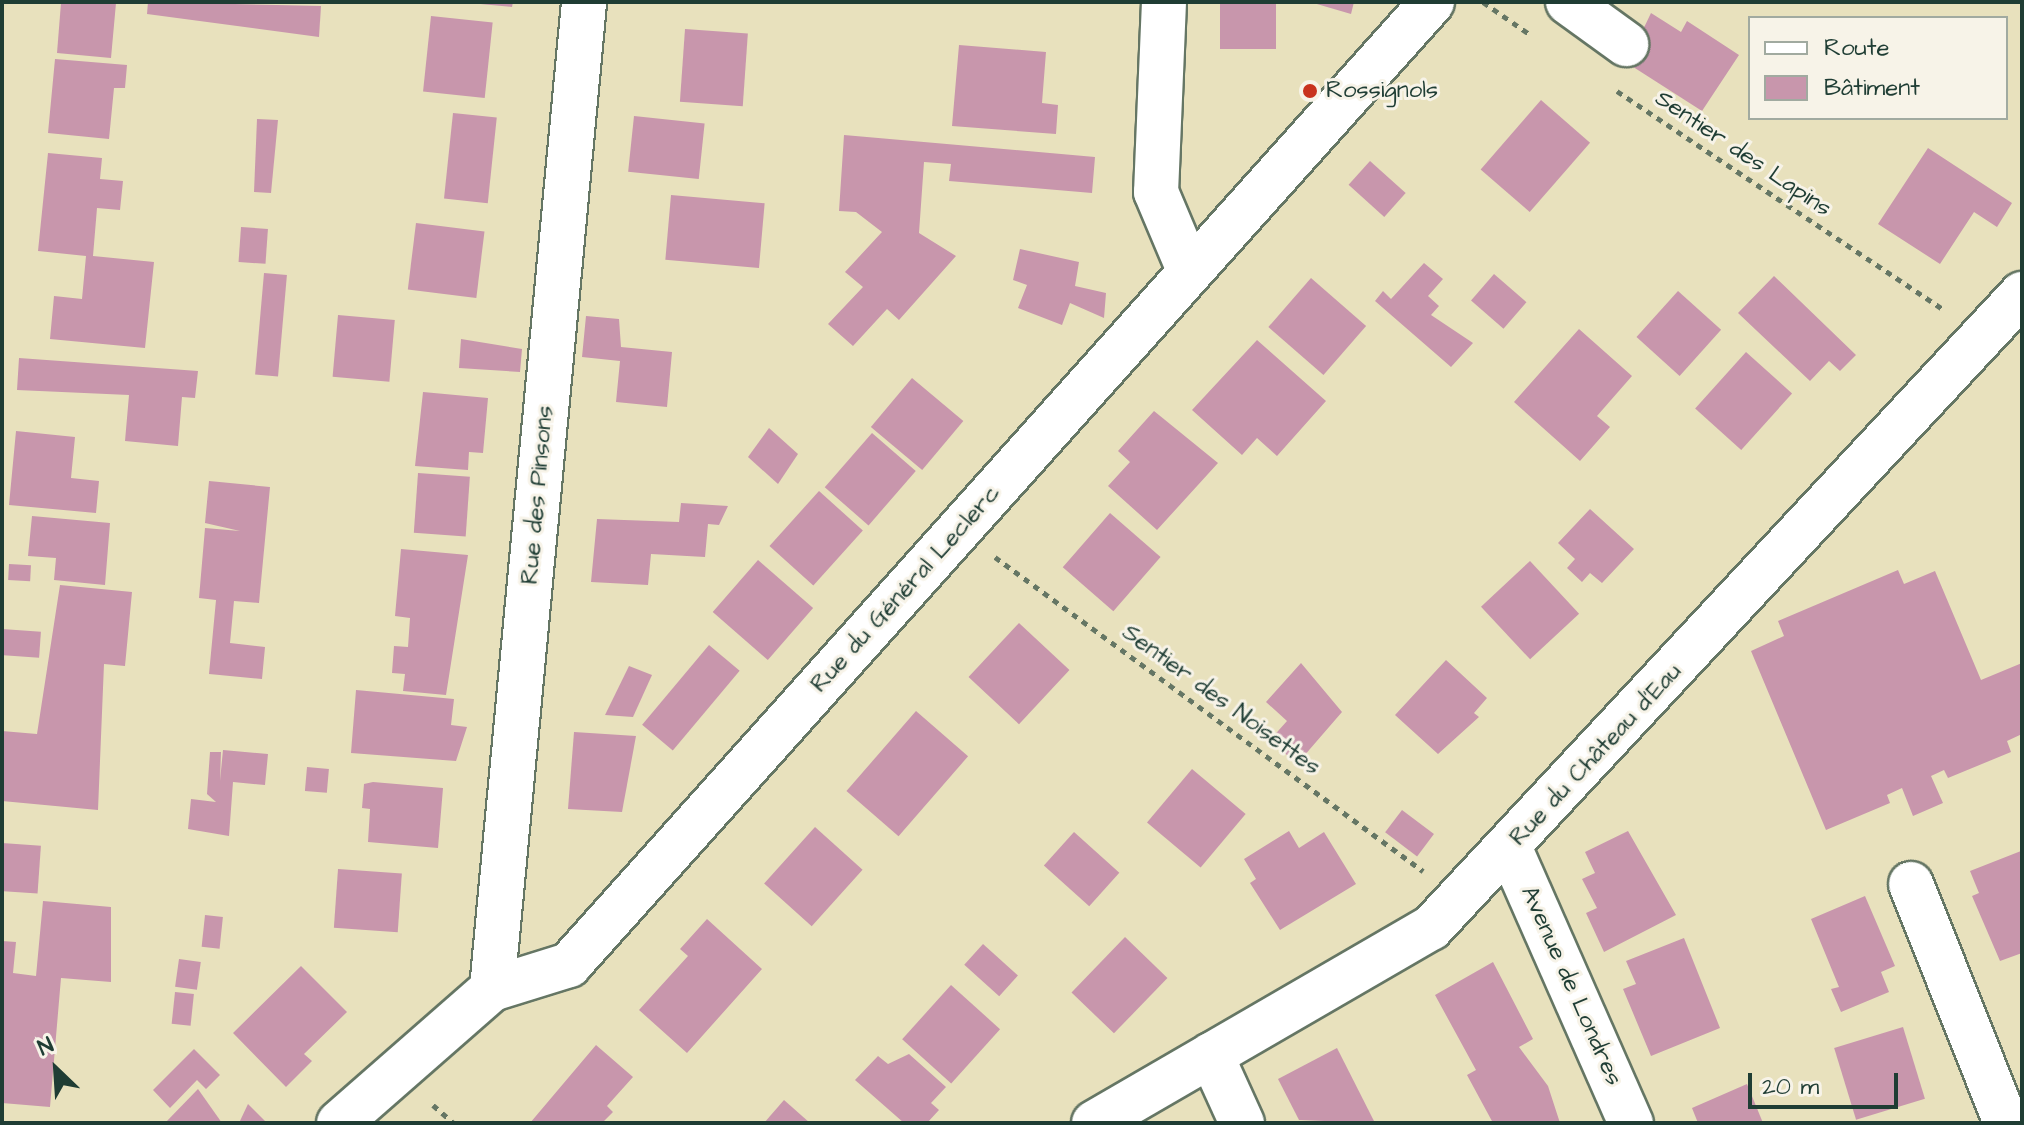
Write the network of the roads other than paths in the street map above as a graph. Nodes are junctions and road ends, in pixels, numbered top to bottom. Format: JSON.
{"nodes":[{"id":1,"x":584,"y":2,"type":"edge"},
{"id":2,"x":1164,"y":2,"type":"edge"},
{"id":3,"x":1432,"y":2,"type":"edge"},
{"id":4,"x":1568,"y":2,"type":"edge"},
{"id":5,"x":1626,"y":44,"type":"dead end"},
{"id":6,"x":1189,"y":270,"type":"junction"},
{"id":7,"x":2022,"y":294,"type":"edge"},
{"id":8,"x":1510,"y":849,"type":"junction"},
{"id":9,"x":1911,"y":884,"type":"dead end"},
{"id":10,"x":492,"y":989,"type":"junction"},
{"id":11,"x":1211,"y":1055,"type":"junction"},
{"id":12,"x":339,"y":1123,"type":"edge"},
{"id":13,"x":1094,"y":1123,"type":"edge"},
{"id":14,"x":1242,"y":1123,"type":"edge"},
{"id":15,"x":1631,"y":1123,"type":"edge"},
{"id":16,"x":2006,"y":1123,"type":"edge"}],
"edges":[{"from":1,"to":10,"type":"street","name":"Rue des Pinsons"},
{"from":2,"to":6,"type":"street"},
{"from":3,"to":6,"type":"street","name":"Rue du Général Leclerc"},
{"from":4,"to":5,"type":"street"},
{"from":6,"to":10,"type":"street","name":"Rue du Général Leclerc"},
{"from":7,"to":8,"type":"street","name":"Rue du Château d'Eau"},
{"from":8,"to":11,"type":"street","name":"Rue du Château d'Eau"},
{"from":8,"to":15,"type":"street","name":"Avenue de Londres"},
{"from":9,"to":16,"type":"street"},
{"from":10,"to":12,"type":"street","name":"Rue du Général Leclerc"},
{"from":11,"to":13,"type":"street","name":"Rue du Château d'Eau"},
{"from":11,"to":14,"type":"street"}]}
